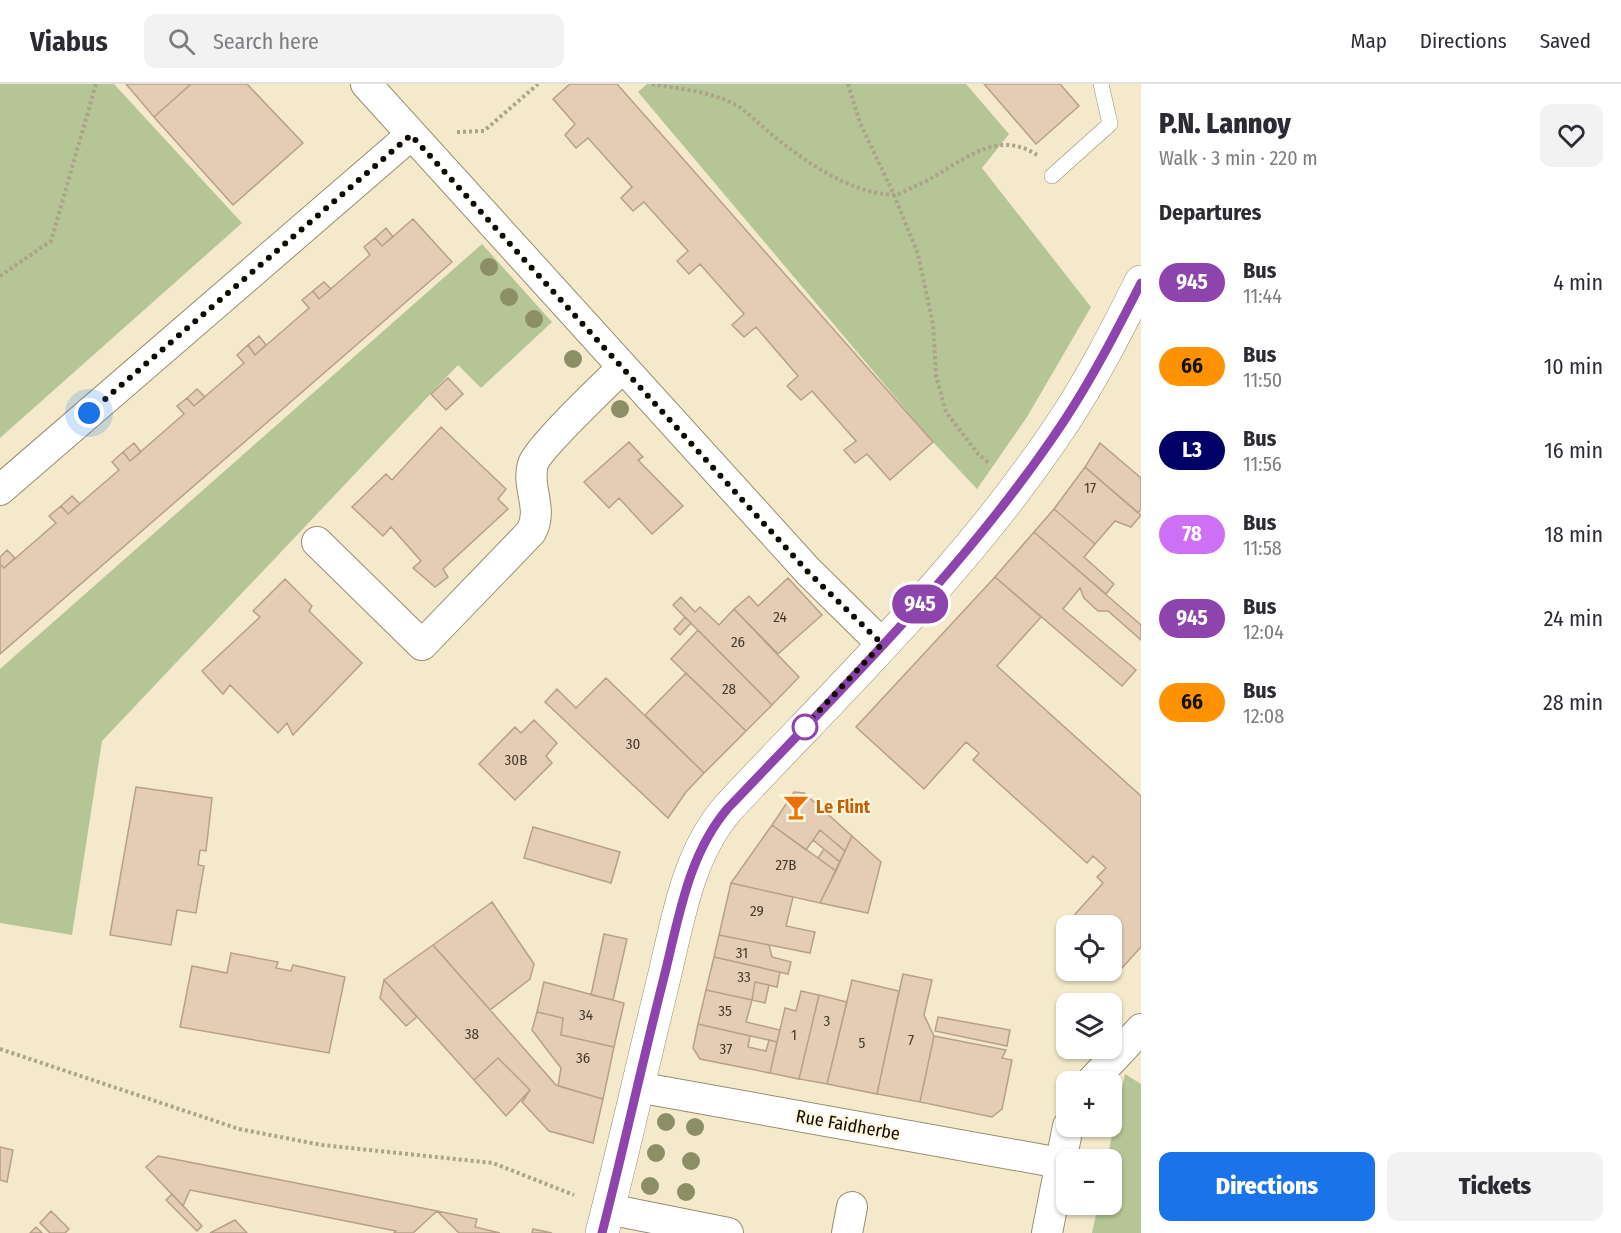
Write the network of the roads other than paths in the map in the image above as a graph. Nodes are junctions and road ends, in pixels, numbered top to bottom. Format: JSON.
{"nodes":[{"id":1,"x":366,"y":84,"type":"edge"},
{"id":2,"x":1101,"y":84,"type":"edge"},
{"id":3,"x":411,"y":135,"type":"junction"},
{"id":4,"x":1056,"y":172,"type":"road end"},
{"id":5,"x":1141,"y":282,"type":"edge"},
{"id":6,"x":622,"y":368,"type":"junction"},
{"id":7,"x":0,"y":490,"type":"edge"},
{"id":8,"x":317,"y":543,"type":"dead end"},
{"id":9,"x":882,"y":644,"type":"junction"},
{"id":10,"x":1141,"y":1029,"type":"edge"},
{"id":11,"x":1101,"y":1071,"type":"edge"},
{"id":12,"x":637,"y":1087,"type":"junction"},
{"id":13,"x":1056,"y":1162,"type":"edge"},
{"id":14,"x":1056,"y":1185,"type":"edge"},
{"id":15,"x":605,"y":1221,"type":"edge"},
{"id":16,"x":675,"y":1228,"type":"edge"},
{"id":17,"x":728,"y":1233,"type":"edge"},
{"id":18,"x":1047,"y":1233,"type":"edge"}],
"edges":[{"from":1,"to":3,"type":"street"},
{"from":2,"to":4,"type":"lane"},
{"from":3,"to":6,"type":"street"},
{"from":3,"to":7,"type":"street"},
{"from":5,"to":9,"type":"main road"},
{"from":6,"to":8,"type":"street"},
{"from":6,"to":9,"type":"street"},
{"from":9,"to":12,"type":"main road"},
{"from":10,"to":11,"type":"street"},
{"from":12,"to":13,"type":"street","name":"Rue Faidherbe"},
{"from":12,"to":15,"type":"main road"},
{"from":14,"to":18,"type":"street"},
{"from":15,"to":16,"type":"street"},
{"from":16,"to":17,"type":"street"}]}
